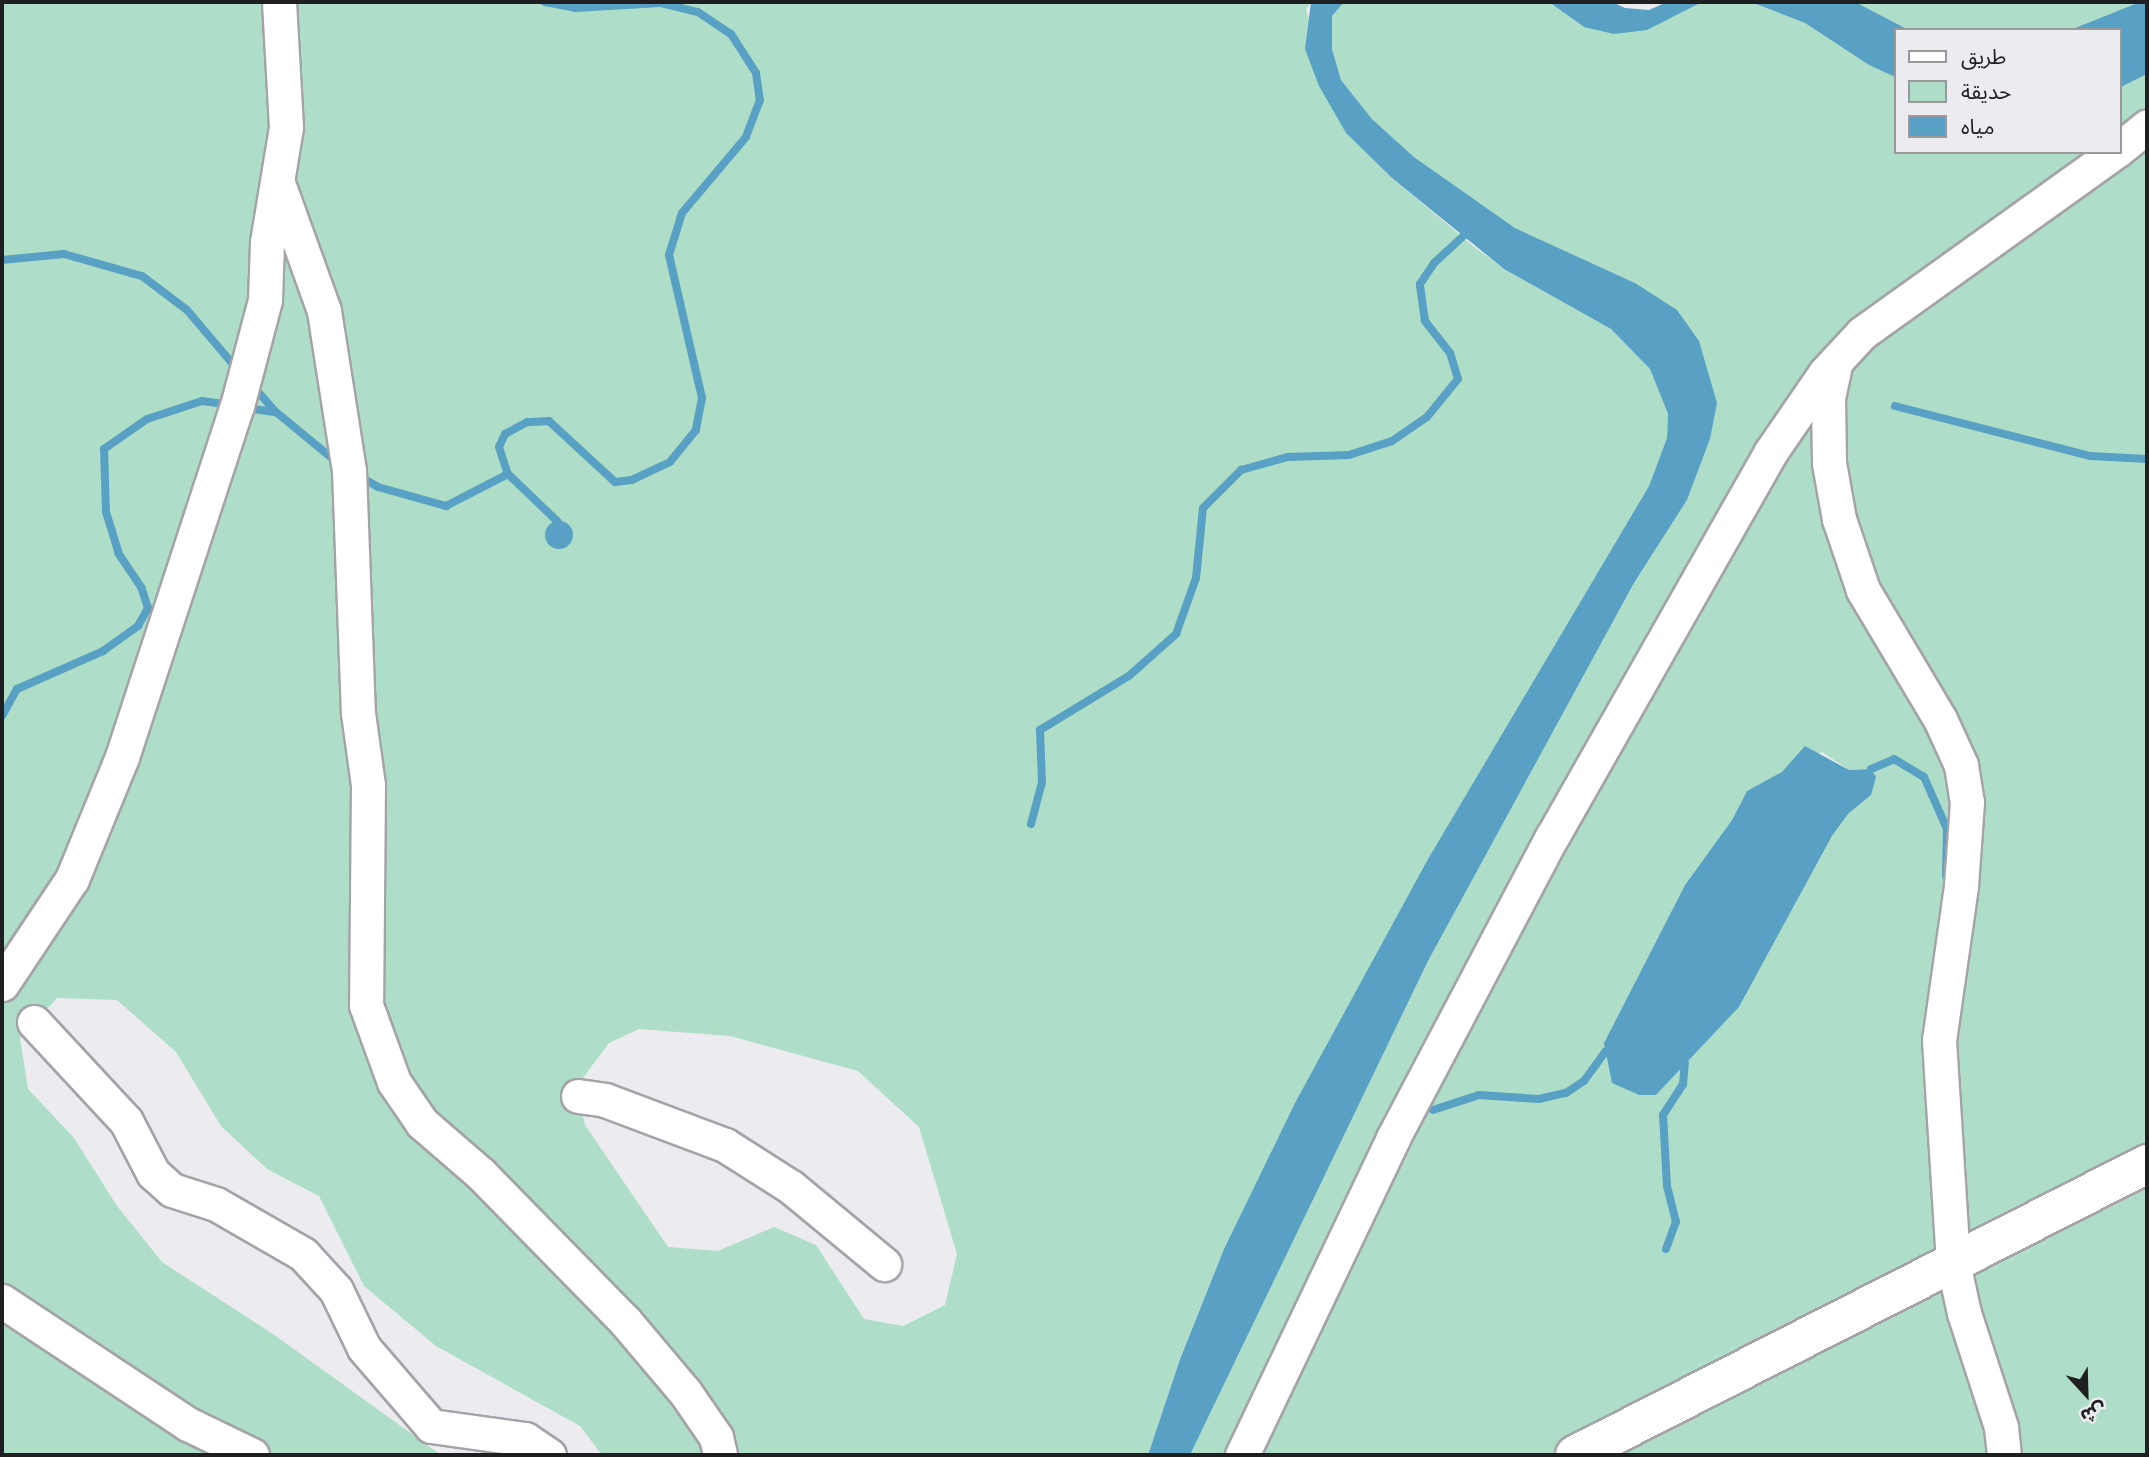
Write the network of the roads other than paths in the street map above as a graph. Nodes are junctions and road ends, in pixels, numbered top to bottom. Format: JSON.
{"nodes":[{"id":1,"x":279,"y":2,"type":"edge"},
{"id":2,"x":2147,"y":126,"type":"edge"},
{"id":3,"x":2121,"y":147,"type":"edge"},
{"id":4,"x":2112,"y":154,"type":"edge"},
{"id":5,"x":278,"y":183,"type":"junction"},
{"id":6,"x":1835,"y":363,"type":"junction"},
{"id":7,"x":4,"y":979,"type":"edge"},
{"id":8,"x":34,"y":1022,"type":"dead end"},
{"id":9,"x":578,"y":1096,"type":"dead end"},
{"id":10,"x":2147,"y":1164,"type":"edge"},
{"id":11,"x":1953,"y":1263,"type":"junction"},
{"id":12,"x":884,"y":1264,"type":"dead end"},
{"id":13,"x":2,"y":1301,"type":"edge"},
{"id":14,"x":253,"y":1455,"type":"edge"},
{"id":15,"x":549,"y":1455,"type":"edge"},
{"id":16,"x":720,"y":1455,"type":"edge"},
{"id":17,"x":1242,"y":1455,"type":"edge"},
{"id":18,"x":1574,"y":1455,"type":"edge"},
{"id":19,"x":2004,"y":1455,"type":"edge"}],
"edges":[{"from":1,"to":5,"type":"street"},
{"from":2,"to":3,"type":"street"},
{"from":4,"to":6,"type":"street"},
{"from":5,"to":7,"type":"street"},
{"from":5,"to":16,"type":"street"},
{"from":6,"to":11,"type":"street"},
{"from":6,"to":17,"type":"street"},
{"from":8,"to":15,"type":"street"},
{"from":9,"to":12,"type":"street"},
{"from":10,"to":11,"type":"main road"},
{"from":11,"to":18,"type":"main road"},
{"from":11,"to":19,"type":"street"},
{"from":13,"to":14,"type":"street"}]}
